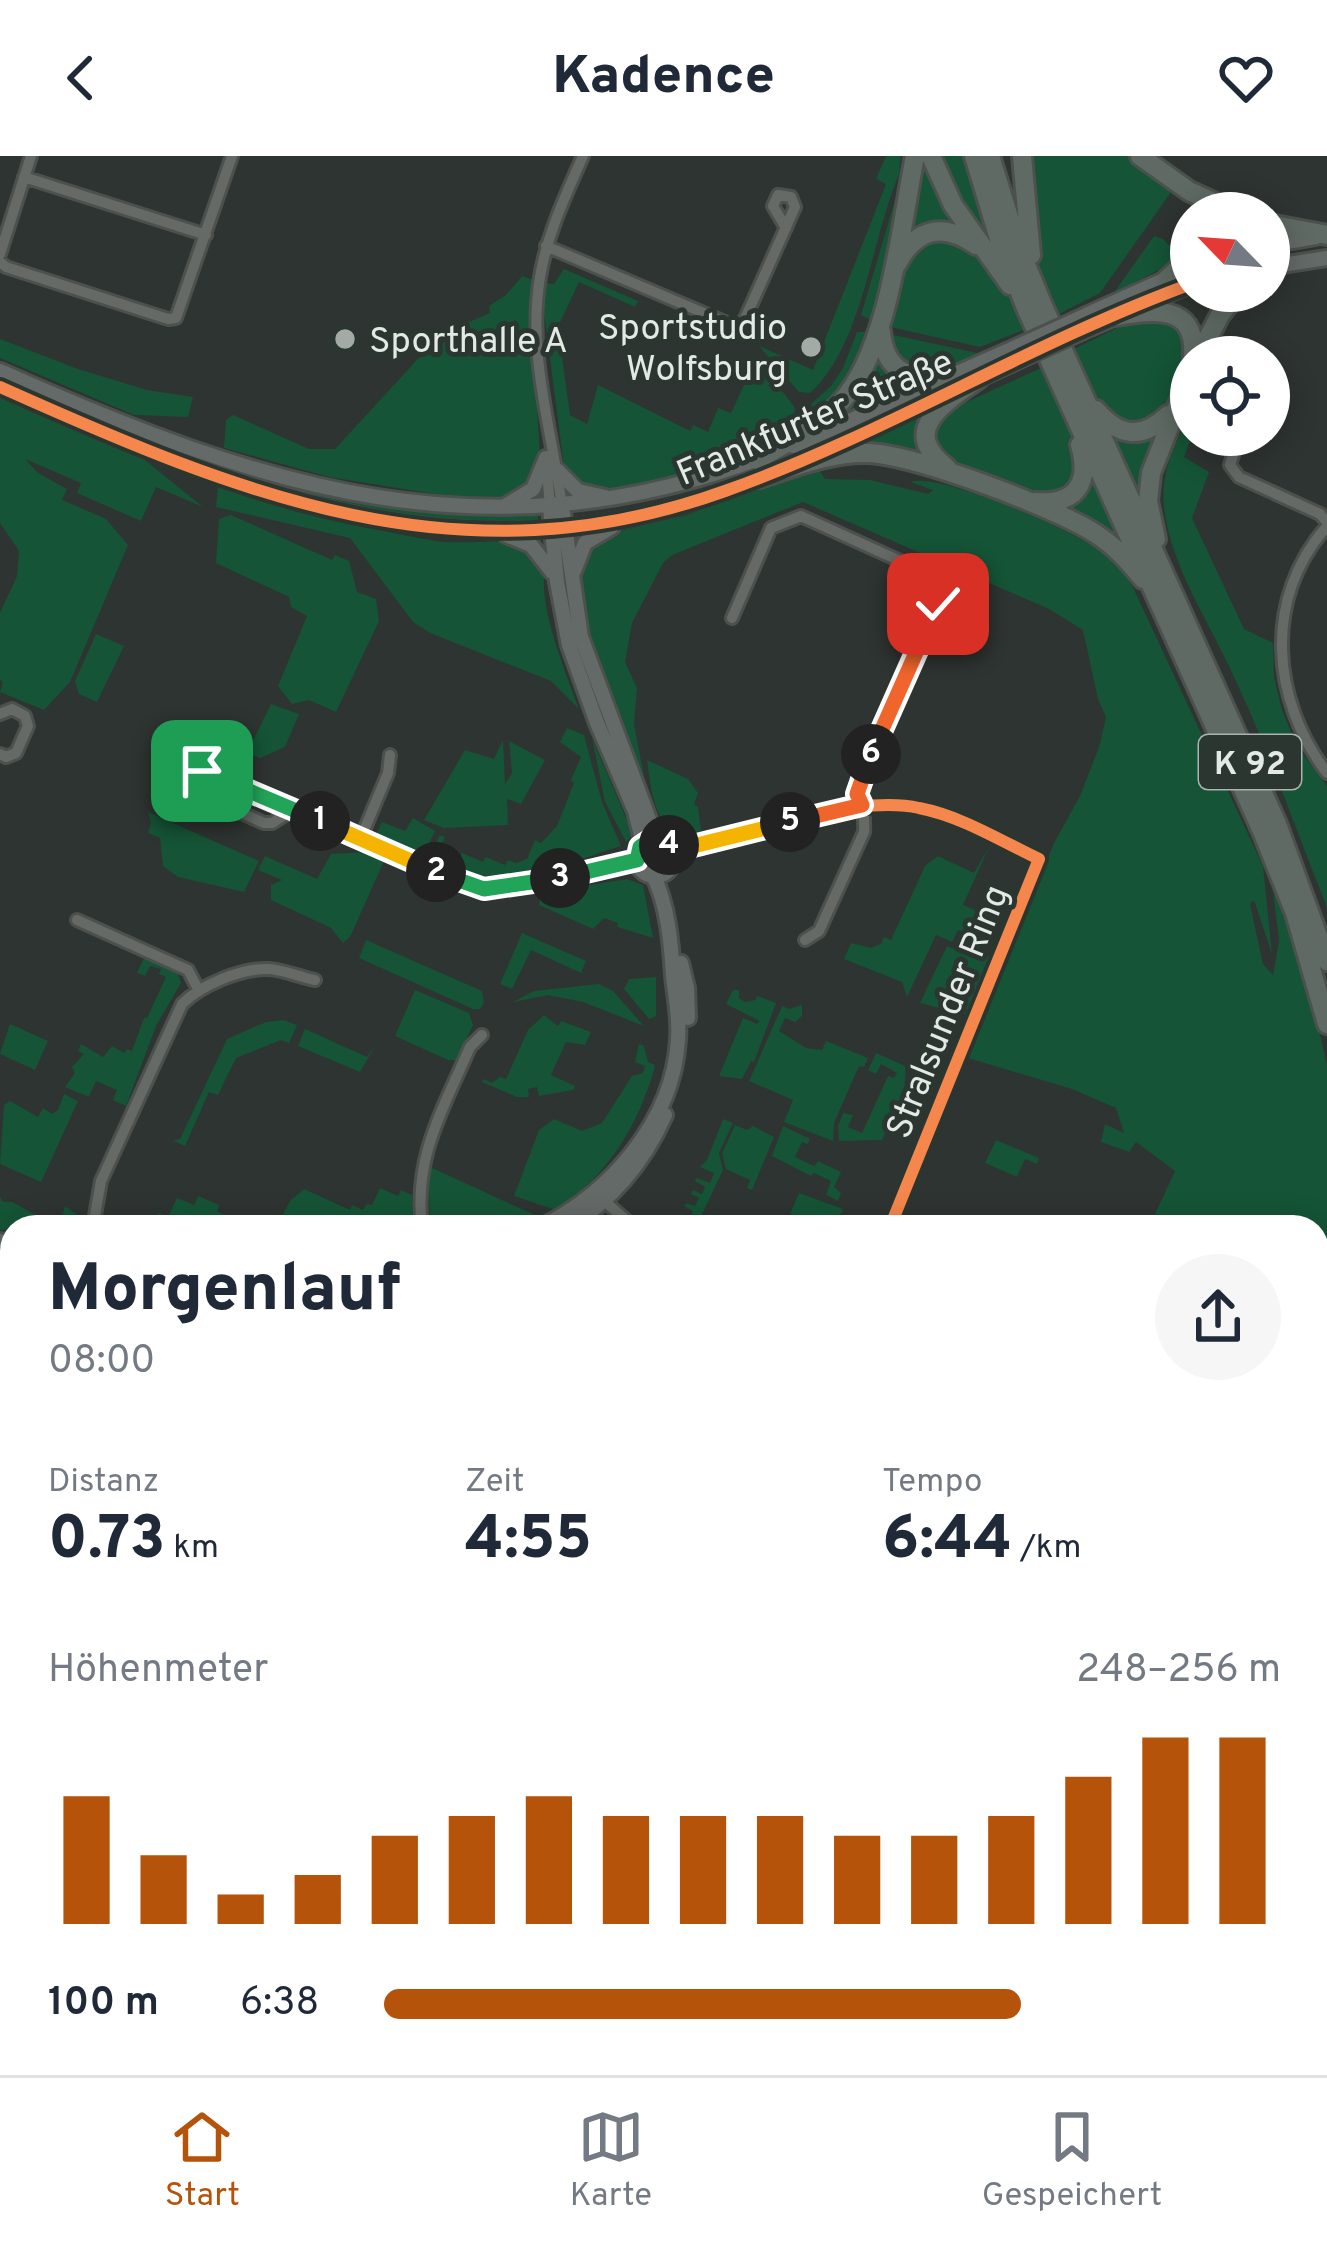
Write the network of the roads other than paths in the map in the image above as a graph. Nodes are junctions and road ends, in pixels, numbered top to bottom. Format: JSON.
{"nodes":[{"id":1,"x":31,"y":156,"type":"edge"},
{"id":2,"x":232,"y":156,"type":"edge"},
{"id":3,"x":583,"y":156,"type":"edge"},
{"id":4,"x":915,"y":156,"type":"edge"},
{"id":5,"x":932,"y":156,"type":"edge"},
{"id":6,"x":974,"y":156,"type":"edge"},
{"id":7,"x":990,"y":156,"type":"edge"},
{"id":8,"x":1140,"y":156,"type":"edge"},
{"id":9,"x":1023,"y":162,"type":"edge"},
{"id":10,"x":24,"y":178,"type":"junction"},
{"id":11,"x":1183,"y":186,"type":"junction"},
{"id":12,"x":1187,"y":192,"type":"edge"},
{"id":13,"x":1195,"y":192,"type":"edge"},
{"id":14,"x":785,"y":228,"type":"junction"},
{"id":15,"x":1290,"y":228,"type":"edge"},
{"id":16,"x":206,"y":235,"type":"junction"},
{"id":17,"x":1327,"y":235,"type":"edge"},
{"id":18,"x":1290,"y":241,"type":"edge"},
{"id":19,"x":547,"y":247,"type":"junction"},
{"id":20,"x":982,"y":249,"type":"junction"},
{"id":21,"x":0,"y":258,"type":"edge"},
{"id":22,"x":1327,"y":259,"type":"edge"},
{"id":23,"x":1290,"y":264,"type":"edge"},
{"id":24,"x":1170,"y":278,"type":"edge"},
{"id":25,"x":890,"y":279,"type":"junction"},
{"id":26,"x":1170,"y":280,"type":"edge"},
{"id":27,"x":1035,"y":307,"type":"junction"},
{"id":28,"x":1116,"y":316,"type":"junction"},
{"id":29,"x":1089,"y":321,"type":"junction"},
{"id":30,"x":881,"y":323,"type":"junction"},
{"id":31,"x":1191,"y":336,"type":"edge"},
{"id":32,"x":1010,"y":357,"type":"junction"},
{"id":33,"x":0,"y":371,"type":"edge"},
{"id":34,"x":950,"y":379,"type":"junction"},
{"id":35,"x":978,"y":379,"type":"junction"},
{"id":36,"x":0,"y":387,"type":"edge"},
{"id":37,"x":1073,"y":392,"type":"junction"},
{"id":38,"x":1170,"y":411,"type":"edge"},
{"id":39,"x":1170,"y":423,"type":"edge"},
{"id":40,"x":547,"y":451,"type":"junction"},
{"id":41,"x":1233,"y":456,"type":"edge"},
{"id":42,"x":758,"y":469,"type":"junction"},
{"id":43,"x":557,"y":470,"type":"junction"},
{"id":44,"x":961,"y":478,"type":"junction"},
{"id":45,"x":616,"y":499,"type":"junction"},
{"id":46,"x":1025,"y":502,"type":"junction"},
{"id":47,"x":556,"y":507,"type":"junction"},
{"id":48,"x":499,"y":509,"type":"junction"},
{"id":49,"x":628,"y":520,"type":"junction"},
{"id":50,"x":1327,"y":524,"type":"edge"},
{"id":51,"x":558,"y":529,"type":"junction"},
{"id":52,"x":496,"y":531,"type":"junction"},
{"id":53,"x":1161,"y":567,"type":"junction"},
{"id":54,"x":564,"y":582,"type":"junction"},
{"id":55,"x":1157,"y":598,"type":"junction"},
{"id":56,"x":732,"y":618,"type":"dead end"},
{"id":57,"x":0,"y":714,"type":"edge"},
{"id":58,"x":0,"y":754,"type":"edge"},
{"id":59,"x":390,"y":755,"type":"dead end"},
{"id":60,"x":1327,"y":773,"type":"edge"},
{"id":61,"x":862,"y":805,"type":"junction"},
{"id":62,"x":294,"y":809,"type":"junction"},
{"id":63,"x":361,"y":840,"type":"junction"},
{"id":64,"x":650,"y":841,"type":"junction"},
{"id":65,"x":673,"y":851,"type":"junction"},
{"id":66,"x":637,"y":860,"type":"junction"},
{"id":67,"x":660,"y":874,"type":"junction"},
{"id":68,"x":77,"y":920,"type":"dead end"},
{"id":69,"x":805,"y":940,"type":"dead end"},
{"id":70,"x":1321,"y":969,"type":"edge"},
{"id":71,"x":315,"y":980,"type":"dead end"},
{"id":72,"x":199,"y":991,"type":"junction"},
{"id":73,"x":1327,"y":1024,"type":"edge"},
{"id":74,"x":482,"y":1035,"type":"dead end"},
{"id":75,"x":600,"y":1197,"type":"junction"},
{"id":76,"x":95,"y":1215,"type":"edge"},
{"id":77,"x":420,"y":1215,"type":"edge"},
{"id":78,"x":565,"y":1215,"type":"edge"},
{"id":79,"x":581,"y":1215,"type":"edge"},
{"id":80,"x":620,"y":1215,"type":"edge"},
{"id":81,"x":895,"y":1215,"type":"edge"}],
"edges":[{"from":1,"to":10,"type":"street"},
{"from":2,"to":16,"type":"street"},
{"from":3,"to":19,"type":"street"},
{"from":4,"to":25,"type":"highway"},
{"from":5,"to":20,"type":"highway"},
{"from":6,"to":27,"type":"highway","number":"K 92"},
{"from":7,"to":27,"type":"highway","number":"K 92"},
{"from":8,"to":11,"type":"highway"},
{"from":9,"to":27,"type":"highway"},
{"from":10,"to":16,"type":"street"},
{"from":10,"to":21,"type":"street"},
{"from":11,"to":12,"type":"highway"},
{"from":11,"to":13,"type":"highway"},
{"from":14,"to":14,"type":"street"},
{"from":14,"to":19,"type":"street"},
{"from":15,"to":17,"type":"highway"},
{"from":16,"to":21,"type":"street"},
{"from":17,"to":18,"type":"street"},
{"from":19,"to":40,"type":"street"},
{"from":20,"to":25,"type":"highway"},
{"from":20,"to":27,"type":"highway"},
{"from":22,"to":23,"type":"street"},
{"from":24,"to":29,"type":"street"},
{"from":25,"to":30,"type":"highway"},
{"from":26,"to":28,"type":"street"},
{"from":27,"to":37,"type":"highway","number":"K 92"},
{"from":28,"to":29,"type":"street"},
{"from":28,"to":31,"type":"highway"},
{"from":29,"to":32,"type":"street","name":"Frankfurter Straße","bridge":true},
{"from":30,"to":34,"type":"highway"},
{"from":30,"to":42,"type":"highway"},
{"from":32,"to":34,"type":"street","name":"Frankfurter Straße"},
{"from":32,"to":35,"type":"street","name":"Frankfurter Straße"},
{"from":33,"to":48,"type":"street","name":"Frankfurter Straße"},
{"from":34,"to":42,"type":"street","name":"Frankfurter Straße"},
{"from":35,"to":42,"type":"street","name":"Frankfurter Straße"},
{"from":35,"to":44,"type":"highway"},
{"from":36,"to":52,"type":"street","name":"Frankfurter Straße"},
{"from":37,"to":38,"type":"highway"},
{"from":37,"to":46,"type":"highway"},
{"from":37,"to":53,"type":"highway","number":"K 92"},
{"from":37,"to":55,"type":"highway","number":"K 92"},
{"from":39,"to":53,"type":"highway"},
{"from":40,"to":43,"type":"street"},
{"from":40,"to":47,"type":"street"},
{"from":40,"to":48,"type":"street"},
{"from":41,"to":50,"type":"street"},
{"from":42,"to":44,"type":"highway"},
{"from":42,"to":45,"type":"street","name":"Frankfurter Straße"},
{"from":42,"to":49,"type":"street","name":"Frankfurter Straße"},
{"from":43,"to":45,"type":"street"},
{"from":43,"to":47,"type":"street"},
{"from":44,"to":46,"type":"highway"},
{"from":45,"to":47,"type":"street","name":"Frankfurter Straße"},
{"from":46,"to":55,"type":"highway"},
{"from":47,"to":48,"type":"street","name":"Frankfurter Straße"},
{"from":47,"to":51,"type":"street"},
{"from":49,"to":51,"type":"street","name":"Frankfurter Straße"},
{"from":49,"to":54,"type":"street"},
{"from":50,"to":60,"type":"street"},
{"from":51,"to":52,"type":"street","name":"Frankfurter Straße"},
{"from":51,"to":54,"type":"street"},
{"from":52,"to":54,"type":"street"},
{"from":53,"to":70,"type":"highway","number":"K 92"},
{"from":54,"to":64,"type":"street"},
{"from":55,"to":70,"type":"highway","number":"K 92"},
{"from":56,"to":61,"type":"street"},
{"from":57,"to":58,"type":"street"},
{"from":59,"to":63,"type":"street"},
{"from":61,"to":65,"type":"street","name":"Stralsunder Ring"},
{"from":61,"to":69,"type":"street"},
{"from":61,"to":81,"type":"street","name":"Stralsunder Ring"},
{"from":62,"to":62,"type":"street"},
{"from":62,"to":63,"type":"street"},
{"from":63,"to":66,"type":"street"},
{"from":64,"to":65,"type":"street"},
{"from":64,"to":66,"type":"street"},
{"from":65,"to":67,"type":"street"},
{"from":66,"to":67,"type":"street"},
{"from":67,"to":75,"type":"street"},
{"from":68,"to":72,"type":"street"},
{"from":70,"to":73,"type":"highway"},
{"from":71,"to":72,"type":"street"},
{"from":72,"to":76,"type":"street"},
{"from":74,"to":77,"type":"street"},
{"from":75,"to":78,"type":"street"},
{"from":75,"to":79,"type":"street"},
{"from":75,"to":80,"type":"street"}]}
